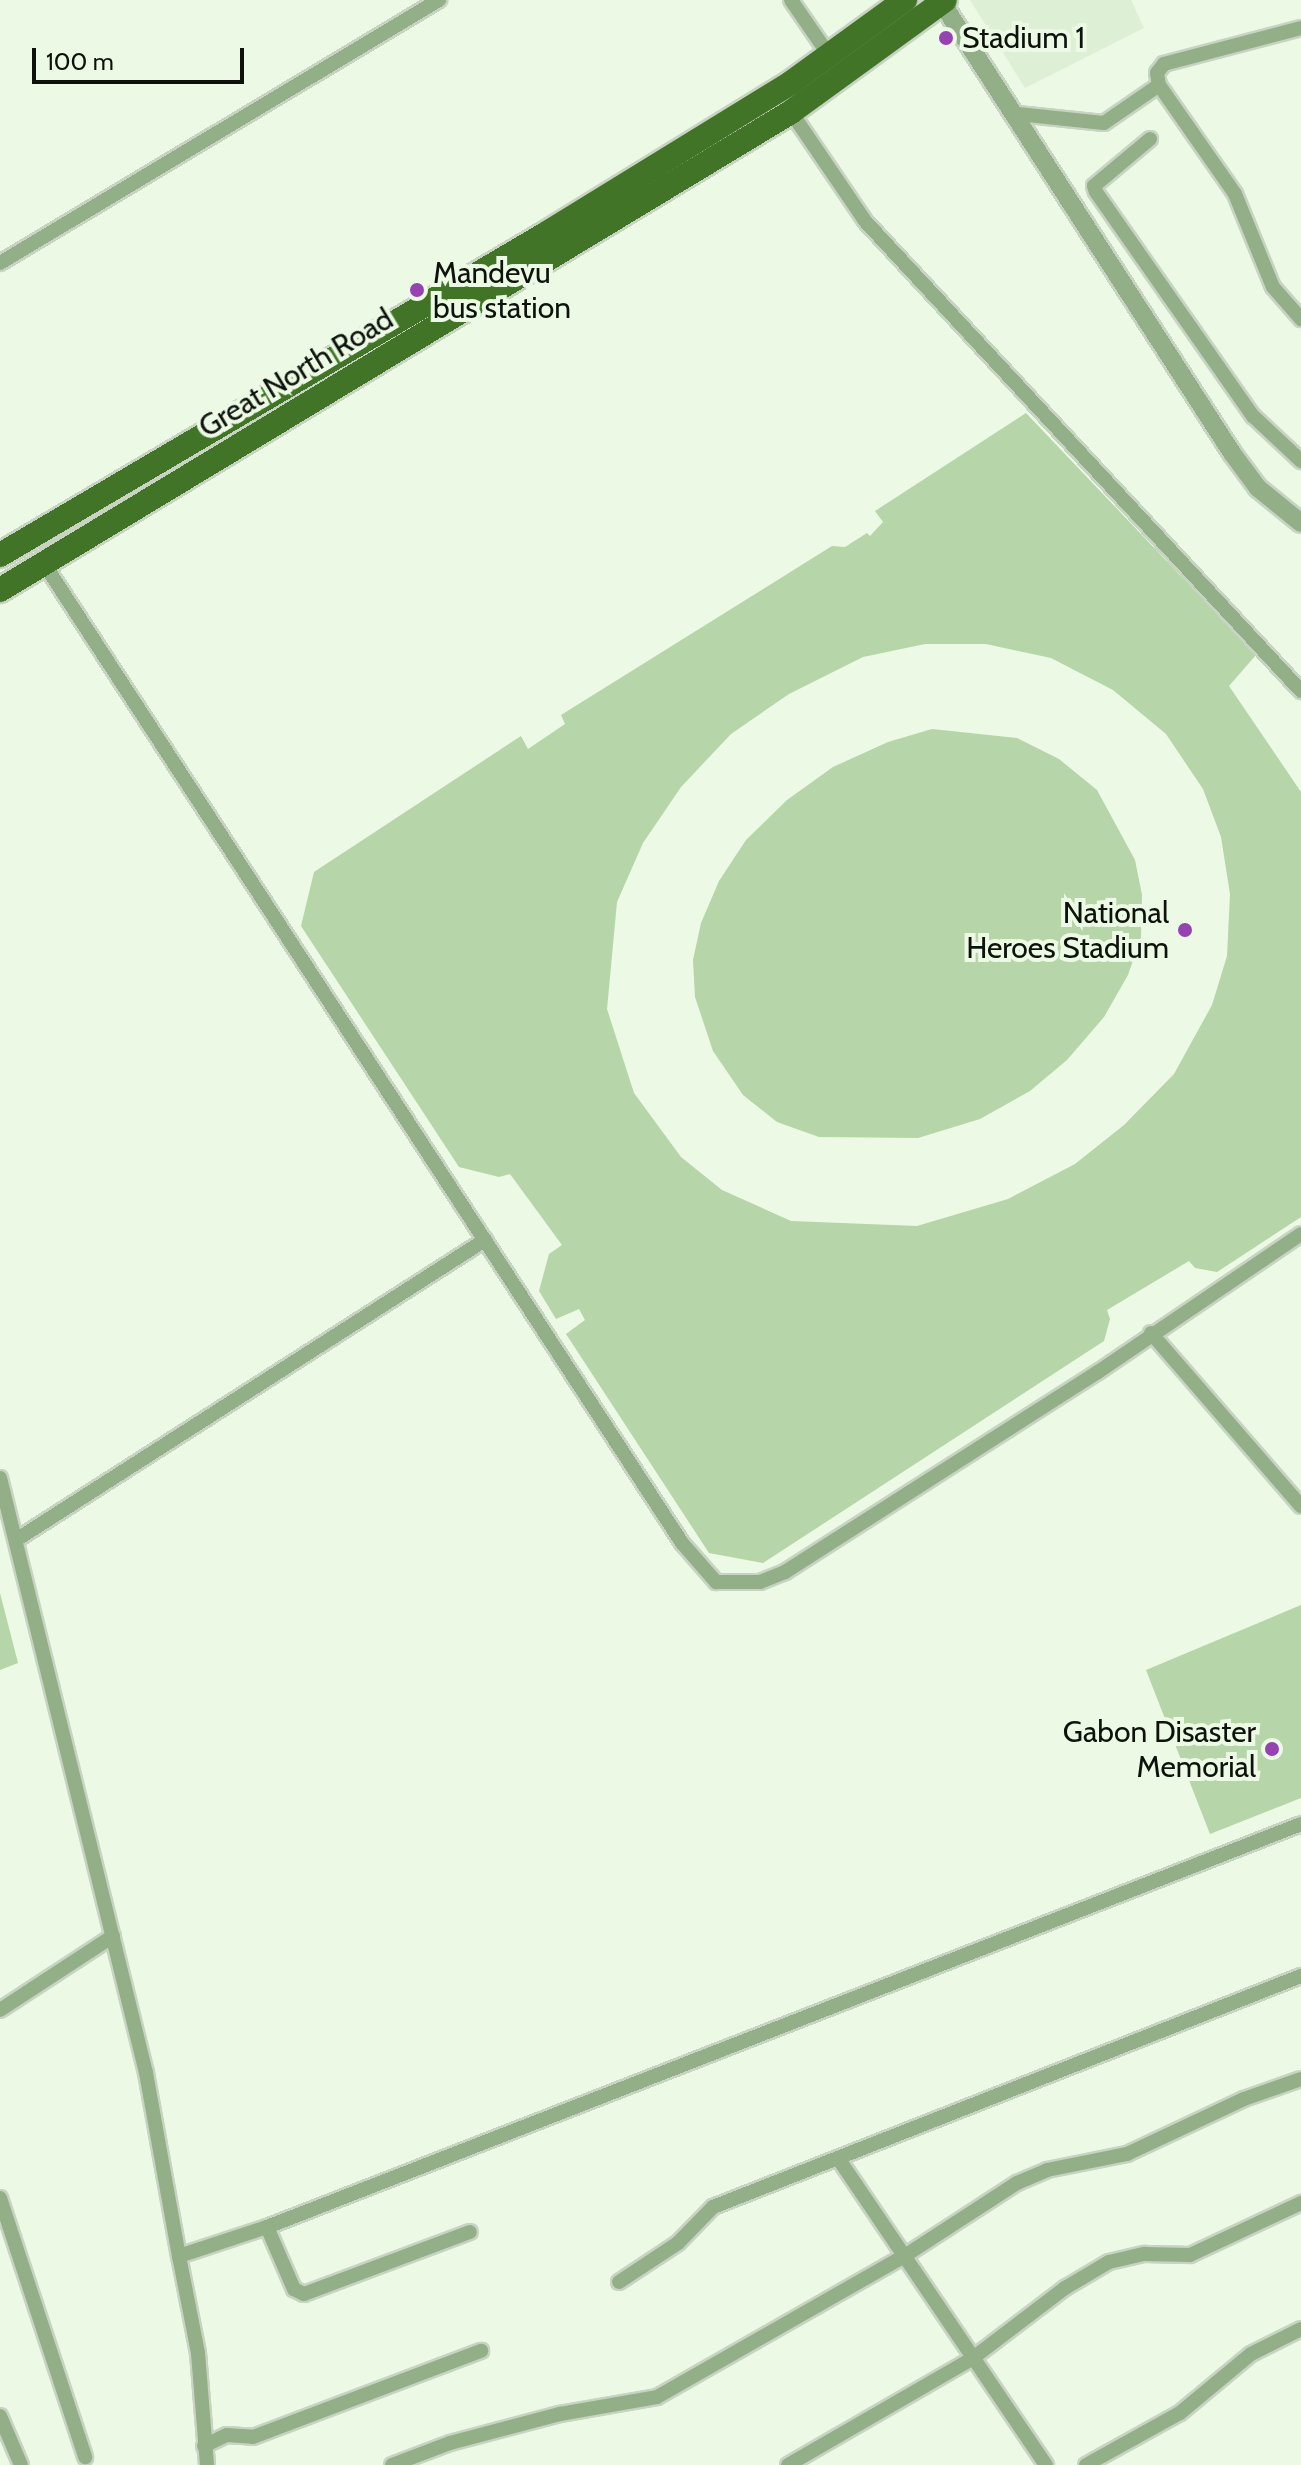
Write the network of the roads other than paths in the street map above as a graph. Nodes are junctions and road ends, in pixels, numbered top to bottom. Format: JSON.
{"nodes":[{"id":1,"x":439,"y":0,"type":"edge"},
{"id":2,"x":791,"y":0,"type":"edge"},
{"id":3,"x":905,"y":0,"type":"edge"},
{"id":4,"x":944,"y":1,"type":"edge"},
{"id":5,"x":1301,"y":28,"type":"edge"},
{"id":6,"x":829,"y":55,"type":"junction"},
{"id":7,"x":1159,"y":85,"type":"junction"},
{"id":8,"x":791,"y":112,"type":"junction"},
{"id":9,"x":1018,"y":114,"type":"junction"},
{"id":10,"x":1150,"y":139,"type":"dead end"},
{"id":11,"x":0,"y":263,"type":"edge"},
{"id":12,"x":1301,"y":319,"type":"edge"},
{"id":13,"x":1301,"y":461,"type":"edge"},
{"id":14,"x":1301,"y":523,"type":"edge"},
{"id":15,"x":0,"y":555,"type":"edge"},
{"id":16,"x":43,"y":562,"type":"junction"},
{"id":17,"x":0,"y":590,"type":"edge"},
{"id":18,"x":1301,"y":691,"type":"edge"},
{"id":19,"x":1301,"y":1234,"type":"edge"},
{"id":20,"x":485,"y":1240,"type":"junction"},
{"id":21,"x":1151,"y":1333,"type":"junction"},
{"id":22,"x":0,"y":1478,"type":"edge"},
{"id":23,"x":1301,"y":1506,"type":"edge"},
{"id":24,"x":16,"y":1540,"type":"junction"},
{"id":25,"x":1301,"y":1824,"type":"edge"},
{"id":26,"x":113,"y":1936,"type":"junction"},
{"id":27,"x":1301,"y":1976,"type":"edge"},
{"id":28,"x":0,"y":2010,"type":"edge"},
{"id":29,"x":1301,"y":2079,"type":"edge"},
{"id":30,"x":838,"y":2158,"type":"junction"},
{"id":31,"x":0,"y":2198,"type":"edge"},
{"id":32,"x":1301,"y":2203,"type":"edge"},
{"id":33,"x":267,"y":2227,"type":"junction"},
{"id":34,"x":470,"y":2232,"type":"dead end"},
{"id":35,"x":906,"y":2255,"type":"junction"},
{"id":36,"x":179,"y":2256,"type":"junction"},
{"id":37,"x":619,"y":2282,"type":"dead end"},
{"id":38,"x":1301,"y":2329,"type":"edge"},
{"id":39,"x":481,"y":2351,"type":"dead end"},
{"id":40,"x":973,"y":2358,"type":"junction"},
{"id":41,"x":0,"y":2416,"type":"edge"},
{"id":42,"x":204,"y":2446,"type":"junction"},
{"id":43,"x":85,"y":2457,"type":"dead end"},
{"id":44,"x":1044,"y":2464,"type":"edge"},
{"id":45,"x":21,"y":2465,"type":"edge"},
{"id":46,"x":207,"y":2465,"type":"edge"},
{"id":47,"x":392,"y":2465,"type":"edge"},
{"id":48,"x":788,"y":2465,"type":"edge"},
{"id":49,"x":1086,"y":2465,"type":"edge"}],
"edges":[{"from":1,"to":11,"type":"street"},
{"from":2,"to":6,"type":"street"},
{"from":3,"to":6,"type":"main road","name":"Great North Road"},
{"from":4,"to":8,"type":"main road","name":"Great North Road"},
{"from":4,"to":9,"type":"street"},
{"from":5,"to":7,"type":"street"},
{"from":6,"to":15,"type":"main road","name":"Great North Road"},
{"from":7,"to":9,"type":"street"},
{"from":7,"to":12,"type":"street"},
{"from":8,"to":16,"type":"main road","name":"Great North Road"},
{"from":8,"to":18,"type":"street"},
{"from":9,"to":14,"type":"street"},
{"from":10,"to":13,"type":"street"},
{"from":16,"to":17,"type":"main road","name":"Great North Road"},
{"from":16,"to":20,"type":"street"},
{"from":19,"to":21,"type":"street"},
{"from":20,"to":21,"type":"street"},
{"from":20,"to":24,"type":"street"},
{"from":21,"to":23,"type":"street"},
{"from":22,"to":24,"type":"street"},
{"from":24,"to":26,"type":"street"},
{"from":25,"to":33,"type":"street"},
{"from":26,"to":28,"type":"street"},
{"from":26,"to":36,"type":"street"},
{"from":27,"to":30,"type":"street"},
{"from":29,"to":35,"type":"street"},
{"from":30,"to":35,"type":"street"},
{"from":30,"to":37,"type":"street"},
{"from":31,"to":43,"type":"street"},
{"from":32,"to":40,"type":"street"},
{"from":33,"to":34,"type":"street"},
{"from":33,"to":36,"type":"street"},
{"from":35,"to":40,"type":"street"},
{"from":35,"to":47,"type":"street"},
{"from":36,"to":42,"type":"street"},
{"from":38,"to":49,"type":"street"},
{"from":39,"to":42,"type":"street"},
{"from":40,"to":44,"type":"street"},
{"from":40,"to":48,"type":"street"},
{"from":41,"to":45,"type":"street"},
{"from":42,"to":46,"type":"street"}]}
